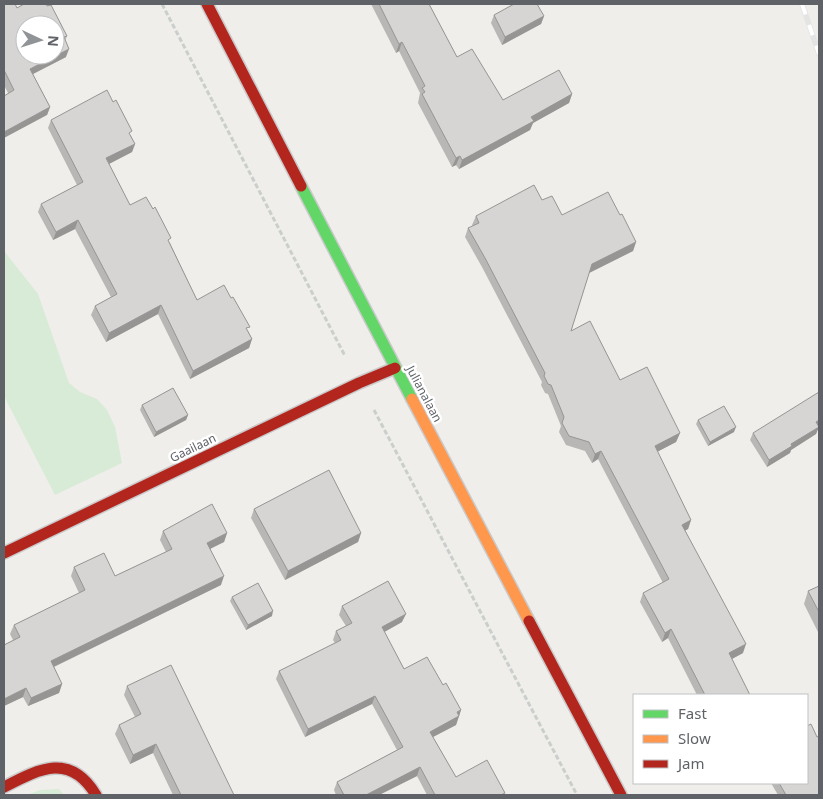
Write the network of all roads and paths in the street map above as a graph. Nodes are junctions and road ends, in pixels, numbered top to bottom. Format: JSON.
{"nodes":[{"id":1,"x":207,"y":4,"type":"edge"},
{"id":2,"x":395,"y":368,"type":"junction"},
{"id":3,"x":4,"y":553,"type":"edge"},
{"id":4,"x":4,"y":787,"type":"edge"},
{"id":5,"x":96,"y":795,"type":"edge"},
{"id":6,"x":621,"y":795,"type":"edge"}],
"edges":[{"from":1,"to":2,"type":"street","name":"Julianalaan"},
{"from":2,"to":3,"type":"street","name":"Gaailaan"},
{"from":2,"to":6,"type":"street","name":"Julianalaan"},
{"from":4,"to":5,"type":"street"}]}
